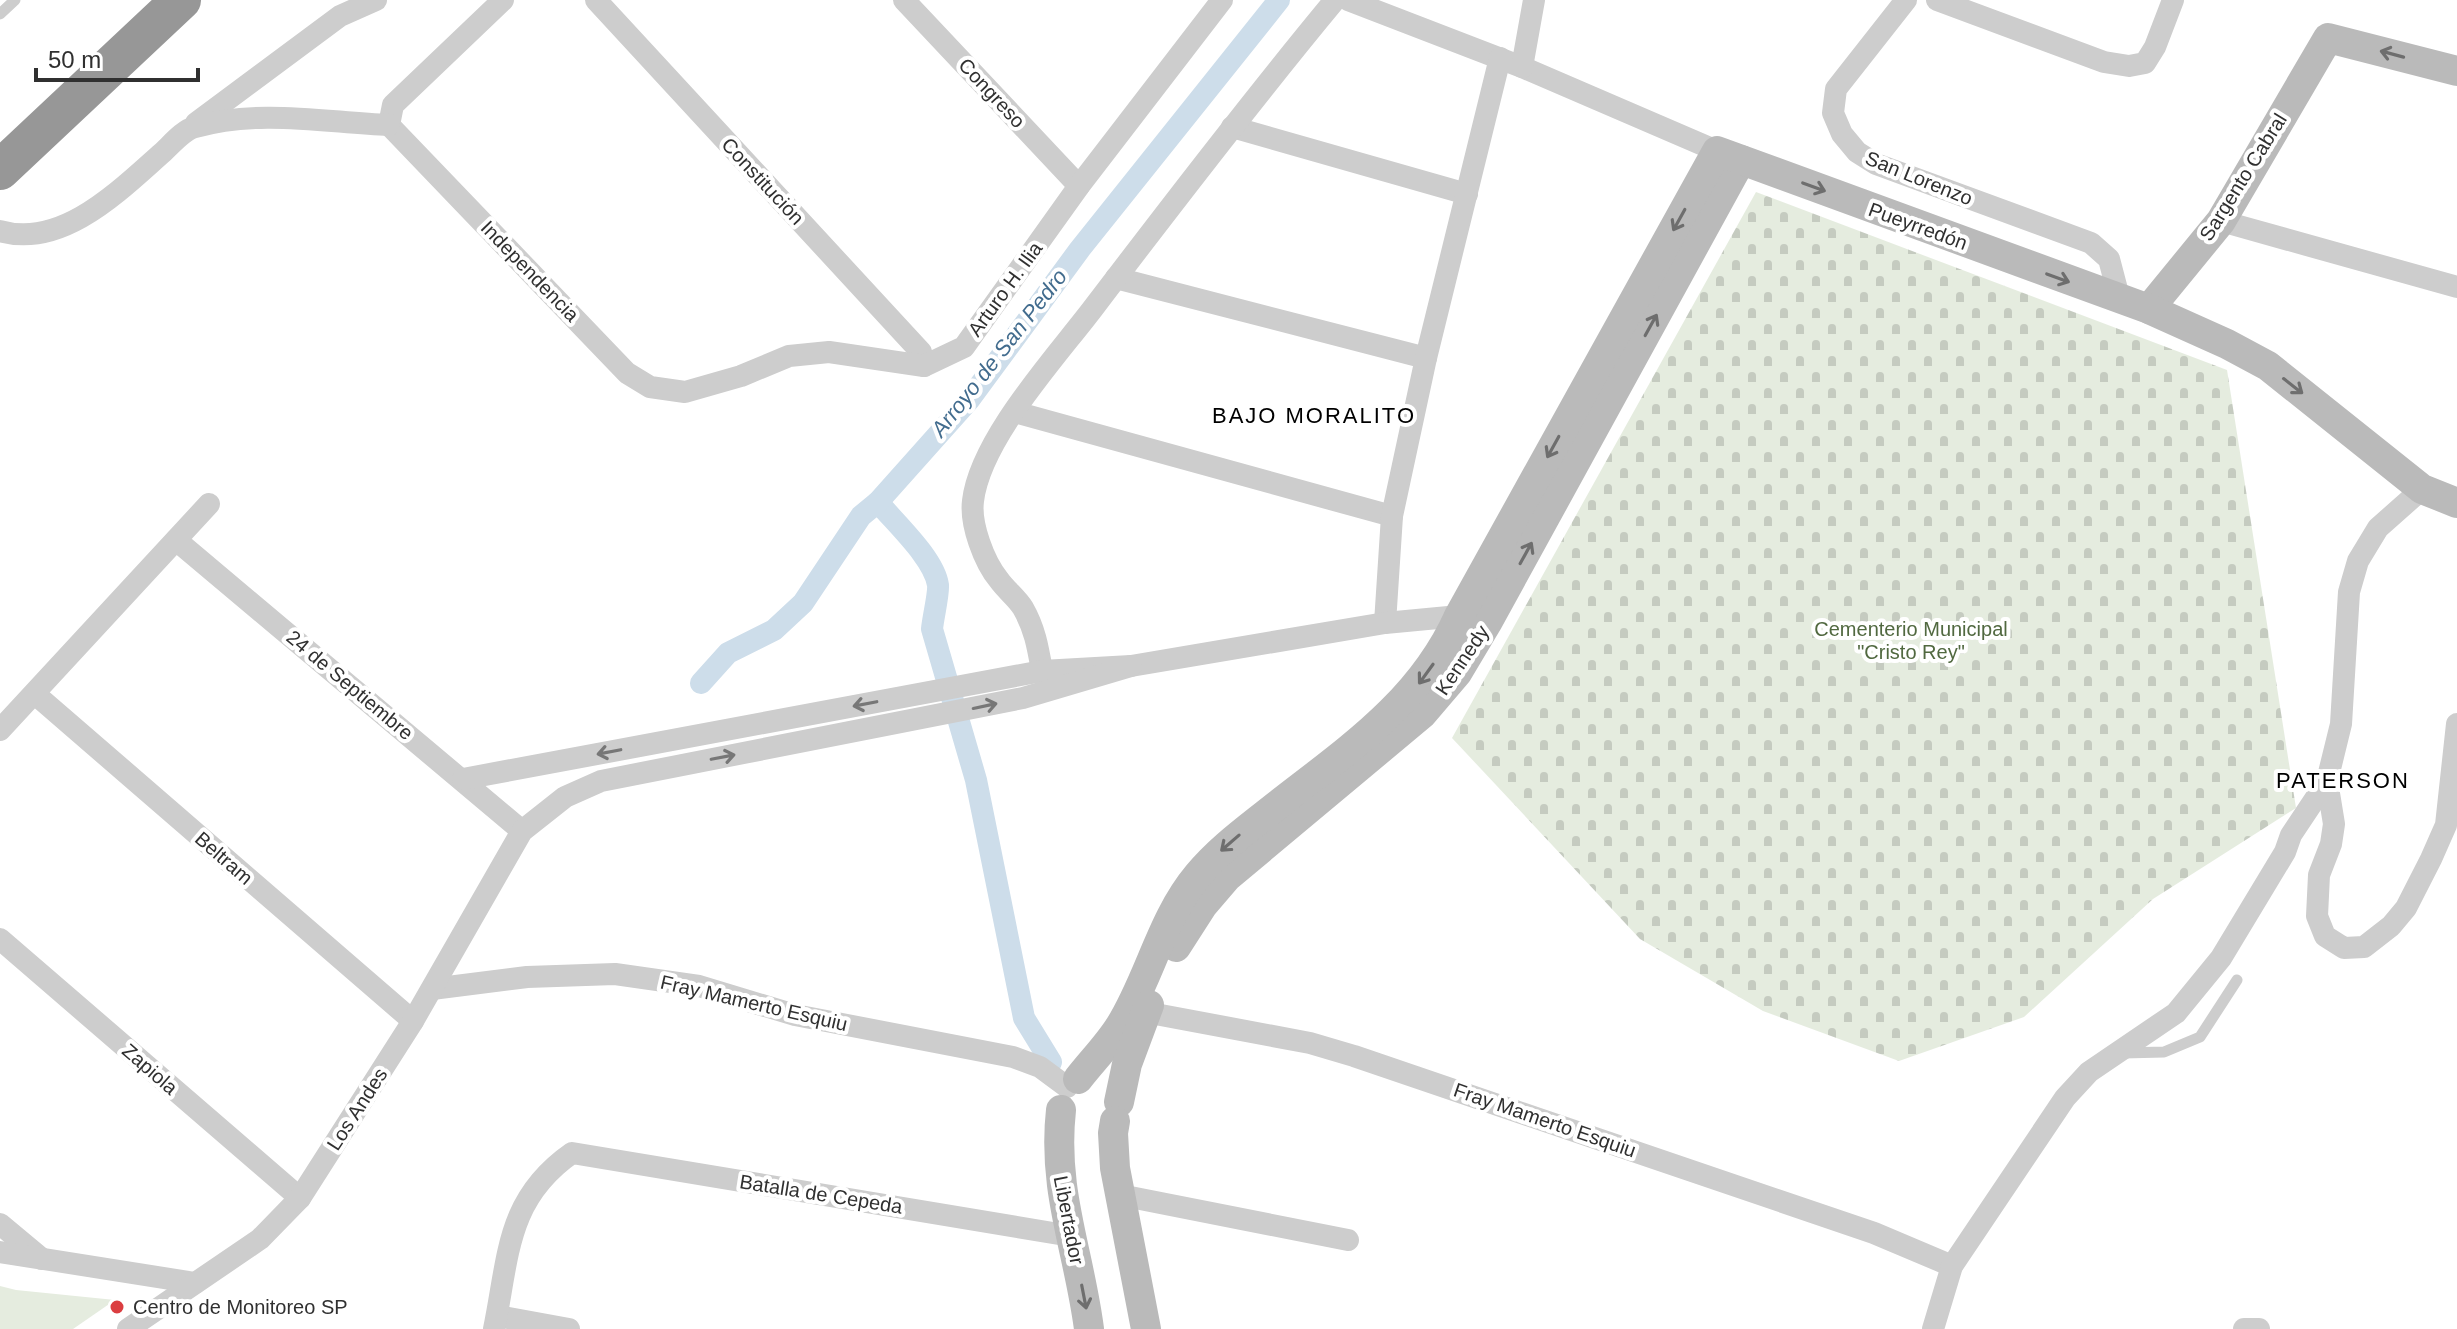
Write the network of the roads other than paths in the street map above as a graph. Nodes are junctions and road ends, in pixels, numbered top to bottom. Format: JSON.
{"nodes":[{"id":1,"x":15,"y":0,"type":"edge"},
{"id":2,"x":181,"y":0,"type":"edge"},
{"id":3,"x":376,"y":0,"type":"edge"},
{"id":4,"x":503,"y":0,"type":"edge"},
{"id":5,"x":596,"y":0,"type":"edge"},
{"id":6,"x":904,"y":0,"type":"edge"},
{"id":7,"x":1222,"y":0,"type":"edge"},
{"id":8,"x":1335,"y":0,"type":"edge"},
{"id":9,"x":1397,"y":0,"type":"edge"},
{"id":10,"x":1534,"y":0,"type":"edge"},
{"id":11,"x":1906,"y":0,"type":"edge"},
{"id":12,"x":1937,"y":0,"type":"edge"},
{"id":13,"x":2173,"y":0,"type":"edge"},
{"id":14,"x":1358,"y":4,"type":"edge"},
{"id":15,"x":0,"y":14,"type":"edge"},
{"id":16,"x":1500,"y":58,"type":"junction"},
{"id":17,"x":1522,"y":67,"type":"junction"},
{"id":18,"x":2457,"y":71,"type":"edge"},
{"id":19,"x":389,"y":125,"type":"junction"},
{"id":20,"x":1232,"y":127,"type":"junction"},
{"id":21,"x":190,"y":128,"type":"junction"},
{"id":22,"x":1729,"y":156,"type":"junction"},
{"id":23,"x":0,"y":170,"type":"edge"},
{"id":24,"x":1079,"y":186,"type":"junction"},
{"id":25,"x":1467,"y":194,"type":"junction"},
{"id":26,"x":2221,"y":221,"type":"junction"},
{"id":27,"x":0,"y":231,"type":"edge"},
{"id":28,"x":1116,"y":278,"type":"junction"},
{"id":29,"x":2457,"y":287,"type":"edge"},
{"id":30,"x":2120,"y":301,"type":"junction"},
{"id":31,"x":2149,"y":309,"type":"junction"},
{"id":32,"x":1426,"y":358,"type":"junction"},
{"id":33,"x":924,"y":366,"type":"junction"},
{"id":34,"x":1015,"y":412,"type":"junction"},
{"id":35,"x":2422,"y":489,"type":"junction"},
{"id":36,"x":2457,"y":503,"type":"edge"},
{"id":37,"x":209,"y":504,"type":"dead end"},
{"id":38,"x":1392,"y":516,"type":"junction"},
{"id":39,"x":176,"y":540,"type":"junction"},
{"id":40,"x":1474,"y":619,"type":"junction"},
{"id":41,"x":1385,"y":623,"type":"junction"},
{"id":42,"x":1131,"y":666,"type":"junction"},
{"id":43,"x":1042,"y":671,"type":"junction"},
{"id":44,"x":35,"y":694,"type":"junction"},
{"id":45,"x":2457,"y":724,"type":"edge"},
{"id":46,"x":0,"y":730,"type":"edge"},
{"id":47,"x":463,"y":779,"type":"junction"},
{"id":48,"x":2327,"y":781,"type":"junction"},
{"id":49,"x":522,"y":831,"type":"junction"},
{"id":50,"x":0,"y":939,"type":"edge"},
{"id":51,"x":2237,"y":980,"type":"dead end"},
{"id":52,"x":432,"y":989,"type":"junction"},
{"id":53,"x":1137,"y":1011,"type":"junction"},
{"id":54,"x":413,"y":1021,"type":"junction"},
{"id":55,"x":2119,"y":1053,"type":"junction"},
{"id":56,"x":1069,"y":1092,"type":"junction"},
{"id":57,"x":1117,"y":1111,"type":"junction"},
{"id":58,"x":1120,"y":1195,"type":"junction"},
{"id":59,"x":300,"y":1198,"type":"junction"},
{"id":60,"x":0,"y":1224,"type":"edge"},
{"id":61,"x":1071,"y":1236,"type":"junction"},
{"id":62,"x":1348,"y":1240,"type":"dead end"},
{"id":63,"x":0,"y":1252,"type":"edge"},
{"id":64,"x":45,"y":1261,"type":"junction"},
{"id":65,"x":1952,"y":1266,"type":"junction"},
{"id":66,"x":195,"y":1283,"type":"junction"},
{"id":67,"x":495,"y":1322,"type":"edge"},
{"id":68,"x":128,"y":1329,"type":"edge"},
{"id":69,"x":569,"y":1329,"type":"edge"},
{"id":70,"x":1089,"y":1329,"type":"edge"},
{"id":71,"x":1146,"y":1329,"type":"edge"},
{"id":72,"x":1933,"y":1329,"type":"edge"}],
"edges":[{"from":1,"to":15,"type":"lane"},
{"from":2,"to":23,"type":"highway"},
{"from":3,"to":21,"type":"street"},
{"from":4,"to":19,"type":"street"},
{"from":5,"to":33,"type":"street","name":"Constitución"},
{"from":6,"to":24,"type":"street","name":"Congreso"},
{"from":7,"to":24,"type":"street","name":"Arturo H. Ilia"},
{"from":8,"to":20,"type":"street"},
{"from":9,"to":14,"type":"street"},
{"from":10,"to":17,"type":"street"},
{"from":11,"to":30,"type":"street","name":"San Lorenzo"},
{"from":12,"to":13,"type":"street"},
{"from":14,"to":16,"type":"street","name":"Pueyrredón"},
{"from":16,"to":17,"type":"street","name":"Pueyrredón"},
{"from":16,"to":25,"type":"street"},
{"from":17,"to":22,"type":"street","name":"Pueyrredón"},
{"from":18,"to":26,"type":"street","name":"Sargento Cabral","one_way":true},
{"from":19,"to":21,"type":"street"},
{"from":19,"to":33,"type":"street","name":"Independencia"},
{"from":20,"to":25,"type":"street"},
{"from":20,"to":28,"type":"street"},
{"from":21,"to":27,"type":"street"},
{"from":22,"to":30,"type":"street","name":"Pueyrredón","one_way":true},
{"from":22,"to":40,"type":"street","name":"Kennedy"},
{"from":24,"to":33,"type":"street","name":"Arturo H. Ilia"},
{"from":25,"to":32,"type":"street"},
{"from":26,"to":29,"type":"street"},
{"from":26,"to":31,"type":"street","name":"Sargento Cabral"},
{"from":28,"to":32,"type":"street"},
{"from":28,"to":34,"type":"street"},
{"from":30,"to":31,"type":"street","name":"Pueyrredón"},
{"from":31,"to":35,"type":"street","name":"Pueyrredón","one_way":true},
{"from":32,"to":38,"type":"street"},
{"from":34,"to":38,"type":"street"},
{"from":34,"to":43,"type":"street"},
{"from":35,"to":36,"type":"street","name":"Pueyrredón"},
{"from":35,"to":48,"type":"street"},
{"from":37,"to":39,"type":"street"},
{"from":38,"to":41,"type":"street"},
{"from":39,"to":44,"type":"street"},
{"from":39,"to":47,"type":"street","name":"24 de Septiembre"},
{"from":40,"to":41,"type":"street"},
{"from":40,"to":53,"type":"street","name":"Kennedy"},
{"from":41,"to":42,"type":"street"},
{"from":42,"to":43,"type":"street"},
{"from":49,"to":42,"type":"street","one_way":true},
{"from":43,"to":47,"type":"street","one_way":true},
{"from":44,"to":46,"type":"street"},
{"from":44,"to":54,"type":"street","name":"Beltram"},
{"from":45,"to":48,"type":"street"},
{"from":47,"to":49,"type":"street","name":"24 de Septiembre"},
{"from":48,"to":55,"type":"street"},
{"from":49,"to":52,"type":"street","name":"Los Andes"},
{"from":50,"to":59,"type":"street","name":"Zapiola"},
{"from":51,"to":55,"type":"lane"},
{"from":52,"to":54,"type":"street","name":"Los Andes"},
{"from":52,"to":56,"type":"street","name":"Fray Mamerto Esquiu"},
{"from":53,"to":56,"type":"street","name":"Kennedy"},
{"from":53,"to":57,"type":"street","name":"Kennedy"},
{"from":53,"to":65,"type":"street","name":"Fray Mamerto Esquiu"},
{"from":54,"to":59,"type":"street","name":"Los Andes"},
{"from":55,"to":65,"type":"street"},
{"from":56,"to":57,"type":"street"},
{"from":56,"to":57,"type":"street"},
{"from":56,"to":61,"type":"street","name":"Libertador"},
{"from":57,"to":58,"type":"street"},
{"from":58,"to":62,"type":"street"},
{"from":58,"to":71,"type":"street"},
{"from":59,"to":66,"type":"street","name":"Los Andes"},
{"from":60,"to":64,"type":"street"},
{"from":61,"to":67,"type":"street","name":"Batalla de Cepeda"},
{"from":61,"to":70,"type":"street","name":"Libertador","one_way":true},
{"from":63,"to":64,"type":"street"},
{"from":64,"to":66,"type":"street"},
{"from":65,"to":72,"type":"street"},
{"from":66,"to":68,"type":"street","name":"Los Andes"},
{"from":67,"to":69,"type":"street"}]}
